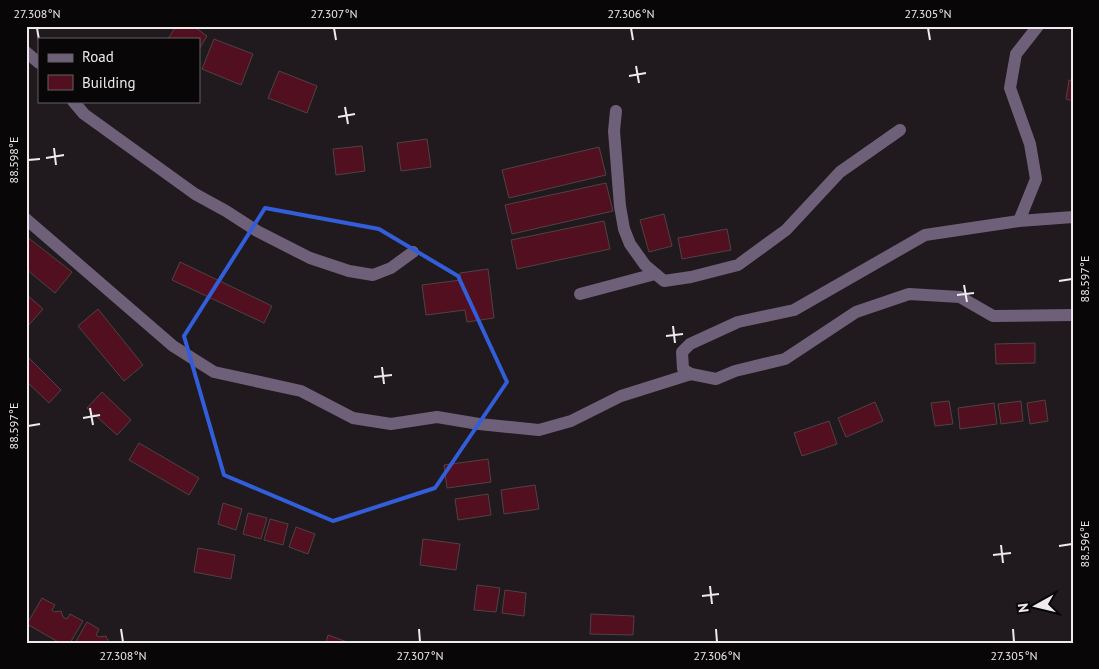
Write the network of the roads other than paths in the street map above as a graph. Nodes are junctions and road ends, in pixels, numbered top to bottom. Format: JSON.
{"nodes":[{"id":1,"x":1038,"y":26,"type":"edge"},
{"id":2,"x":26,"y":52,"type":"edge"},
{"id":3,"x":38,"y":62,"type":"edge"},
{"id":4,"x":74,"y":102,"type":"edge"},
{"id":5,"x":616,"y":110,"type":"dead end"},
{"id":6,"x":900,"y":130,"type":"dead end"},
{"id":7,"x":1073,"y":217,"type":"edge"},
{"id":8,"x":26,"y":219,"type":"edge"},
{"id":9,"x":1019,"y":221,"type":"junction"},
{"id":10,"x":413,"y":252,"type":"dead end"},
{"id":11,"x":655,"y":274,"type":"junction"},
{"id":12,"x":580,"y":294,"type":"dead end"},
{"id":13,"x":1073,"y":315,"type":"edge"},
{"id":14,"x":691,"y":374,"type":"junction"}],
"edges":[{"from":1,"to":9,"type":"street"},
{"from":2,"to":3,"type":"street"},
{"from":4,"to":10,"type":"street"},
{"from":5,"to":11,"type":"street"},
{"from":6,"to":11,"type":"street"},
{"from":7,"to":9,"type":"street"},
{"from":8,"to":14,"type":"street"},
{"from":9,"to":14,"type":"street"},
{"from":11,"to":12,"type":"street"},
{"from":13,"to":14,"type":"street"}]}
